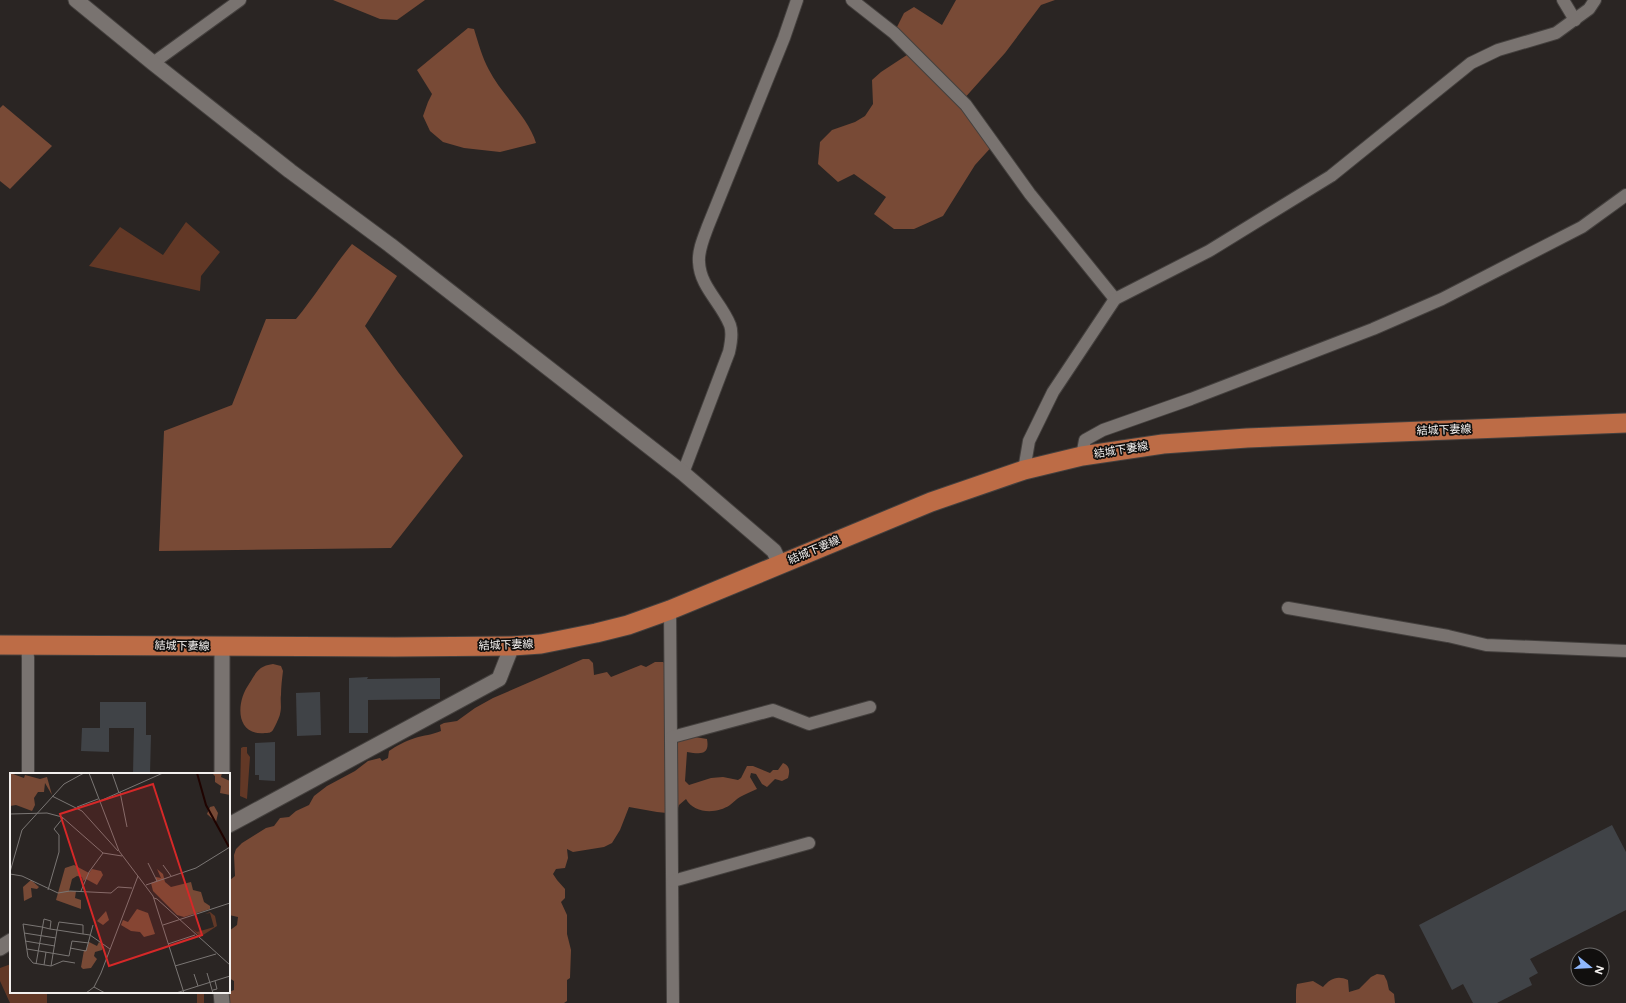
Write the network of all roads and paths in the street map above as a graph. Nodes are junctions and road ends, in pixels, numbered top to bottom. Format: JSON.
{"nodes":[{"id":1,"x":76,"y":0,"type":"edge"},
{"id":2,"x":240,"y":0,"type":"edge"},
{"id":3,"x":797,"y":0,"type":"edge"},
{"id":4,"x":852,"y":0,"type":"edge"},
{"id":5,"x":1563,"y":0,"type":"edge"},
{"id":6,"x":1595,"y":0,"type":"edge"},
{"id":7,"x":1575,"y":20,"type":"junction"},
{"id":8,"x":153,"y":63,"type":"junction"},
{"id":9,"x":1626,"y":195,"type":"edge"},
{"id":10,"x":1115,"y":299,"type":"junction"},
{"id":11,"x":1626,"y":423,"type":"edge"},
{"id":12,"x":1082,"y":456,"type":"junction"},
{"id":13,"x":1024,"y":470,"type":"junction"},
{"id":14,"x":683,"y":473,"type":"junction"},
{"id":15,"x":780,"y":564,"type":"junction"},
{"id":16,"x":1288,"y":608,"type":"dead end"},
{"id":17,"x":670,"y":610,"type":"junction"},
{"id":18,"x":0,"y":645,"type":"edge"},
{"id":19,"x":27,"y":645,"type":"junction"},
{"id":20,"x":222,"y":646,"type":"junction"},
{"id":21,"x":512,"y":646,"type":"junction"},
{"id":22,"x":1626,"y":651,"type":"edge"},
{"id":23,"x":870,"y":707,"type":"dead end"},
{"id":24,"x":672,"y":737,"type":"junction"},
{"id":25,"x":28,"y":773,"type":"edge"},
{"id":26,"x":222,"y":773,"type":"edge"},
{"id":27,"x":230,"y":824,"type":"edge"},
{"id":28,"x":809,"y":843,"type":"dead end"},
{"id":29,"x":673,"y":881,"type":"junction"},
{"id":30,"x":10,"y":942,"type":"edge"},
{"id":31,"x":0,"y":948,"type":"edge"},
{"id":32,"x":221,"y":993,"type":"edge"},
{"id":33,"x":222,"y":1003,"type":"edge"},
{"id":34,"x":674,"y":1003,"type":"edge"}],
"edges":[{"from":1,"to":8,"type":"street"},
{"from":2,"to":8,"type":"street"},
{"from":3,"to":14,"type":"street"},
{"from":4,"to":10,"type":"street"},
{"from":5,"to":7,"type":"street"},
{"from":6,"to":7,"type":"street"},
{"from":7,"to":10,"type":"street"},
{"from":8,"to":14,"type":"street"},
{"from":9,"to":12,"type":"street"},
{"from":10,"to":13,"type":"street"},
{"from":11,"to":12,"type":"main road","name":"結城下妻線"},
{"from":12,"to":13,"type":"main road","name":"結城下妻線"},
{"from":13,"to":15,"type":"main road","name":"結城下妻線"},
{"from":14,"to":15,"type":"street"},
{"from":15,"to":17,"type":"main road","name":"結城下妻線"},
{"from":16,"to":22,"type":"street"},
{"from":17,"to":21,"type":"main road","name":"結城下妻線"},
{"from":17,"to":24,"type":"street"},
{"from":18,"to":19,"type":"main road","name":"結城下妻線"},
{"from":19,"to":20,"type":"main road","name":"結城下妻線"},
{"from":19,"to":25,"type":"street"},
{"from":20,"to":21,"type":"main road","name":"結城下妻線"},
{"from":20,"to":26,"type":"street"},
{"from":21,"to":27,"type":"street"},
{"from":23,"to":24,"type":"street"},
{"from":24,"to":29,"type":"street"},
{"from":28,"to":29,"type":"street"},
{"from":29,"to":34,"type":"street"},
{"from":30,"to":31,"type":"street"},
{"from":32,"to":33,"type":"street"}]}
